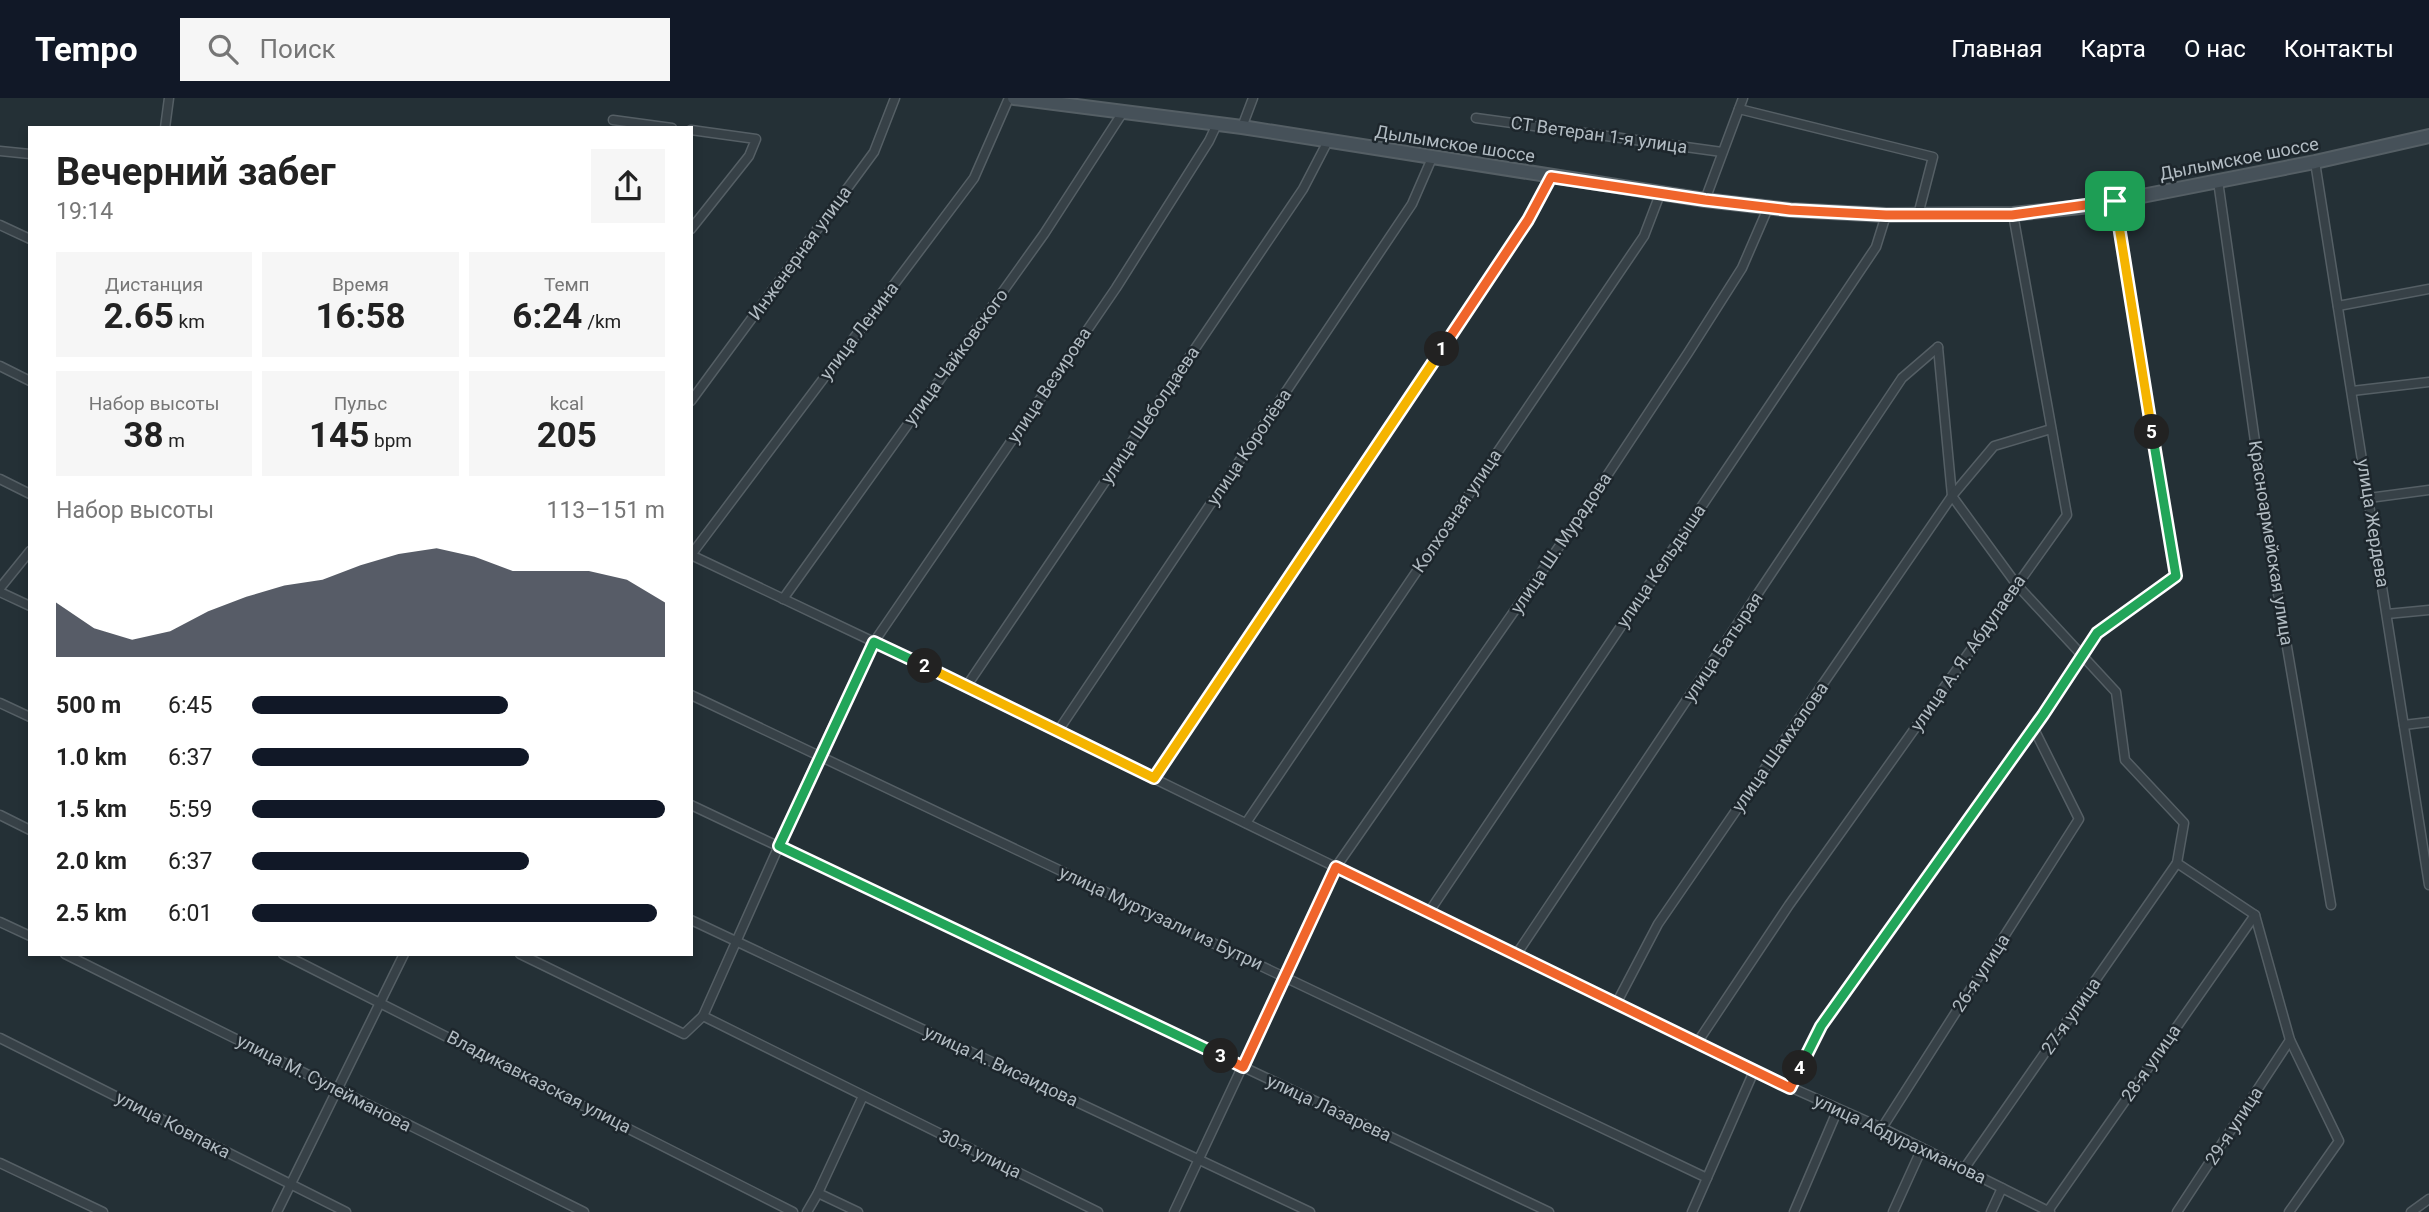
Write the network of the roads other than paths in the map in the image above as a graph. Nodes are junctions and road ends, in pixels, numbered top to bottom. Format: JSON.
{"nodes":[{"id":1,"x":169,"y":98,"type":"edge"},
{"id":2,"x":895,"y":98,"type":"edge"},
{"id":3,"x":1009,"y":98,"type":"edge"},
{"id":4,"x":1014,"y":98,"type":"edge"},
{"id":5,"x":1253,"y":98,"type":"edge"},
{"id":6,"x":1743,"y":98,"type":"edge"},
{"id":7,"x":1739,"y":109,"type":"junction"},
{"id":8,"x":1123,"y":112,"type":"junction"},
{"id":9,"x":1476,"y":118,"type":"dead end"},
{"id":10,"x":613,"y":120,"type":"dead end"},
{"id":11,"x":1217,"y":124,"type":"junction"},
{"id":12,"x":165,"y":126,"type":"edge"},
{"id":13,"x":657,"y":126,"type":"edge"},
{"id":14,"x":1242,"y":127,"type":"junction"},
{"id":15,"x":693,"y":130,"type":"edge"},
{"id":16,"x":2429,"y":136,"type":"edge"},
{"id":17,"x":1328,"y":141,"type":"junction"},
{"id":18,"x":0,"y":151,"type":"edge"},
{"id":19,"x":1722,"y":152,"type":"junction"},
{"id":20,"x":28,"y":154,"type":"edge"},
{"id":21,"x":1432,"y":158,"type":"junction"},
{"id":22,"x":2315,"y":162,"type":"junction"},
{"id":23,"x":1551,"y":177,"type":"junction"},
{"id":24,"x":2218,"y":181,"type":"junction"},
{"id":25,"x":1660,"y":194,"type":"junction"},
{"id":26,"x":1705,"y":200,"type":"junction"},
{"id":27,"x":2115,"y":201,"type":"junction"},
{"id":28,"x":1768,"y":208,"type":"junction"},
{"id":29,"x":1886,"y":215,"type":"junction"},
{"id":30,"x":1918,"y":215,"type":"junction"},
{"id":31,"x":2012,"y":215,"type":"junction"},
{"id":32,"x":0,"y":225,"type":"edge"},
{"id":33,"x":693,"y":226,"type":"edge"},
{"id":34,"x":28,"y":238,"type":"edge"},
{"id":35,"x":2429,"y":289,"type":"edge"},
{"id":36,"x":2338,"y":306,"type":"junction"},
{"id":37,"x":0,"y":366,"type":"edge"},
{"id":38,"x":28,"y":380,"type":"edge"},
{"id":39,"x":2429,"y":382,"type":"edge"},
{"id":40,"x":2352,"y":390,"type":"junction"},
{"id":41,"x":693,"y":398,"type":"edge"},
{"id":42,"x":2051,"y":429,"type":"junction"},
{"id":43,"x":0,"y":479,"type":"edge"},
{"id":44,"x":2429,"y":490,"type":"edge"},
{"id":45,"x":28,"y":493,"type":"edge"},
{"id":46,"x":1952,"y":496,"type":"junction"},
{"id":47,"x":2369,"y":498,"type":"junction"},
{"id":48,"x":693,"y":552,"type":"edge"},
{"id":49,"x":28,"y":554,"type":"edge"},
{"id":50,"x":693,"y":556,"type":"edge"},
{"id":51,"x":2017,"y":585,"type":"junction"},
{"id":52,"x":0,"y":590,"type":"edge"},
{"id":53,"x":783,"y":599,"type":"junction"},
{"id":54,"x":28,"y":605,"type":"edge"},
{"id":55,"x":2429,"y":610,"type":"edge"},
{"id":56,"x":2387,"y":614,"type":"junction"},
{"id":57,"x":874,"y":642,"type":"junction"},
{"id":58,"x":2082,"y":655,"type":"junction"},
{"id":59,"x":966,"y":687,"type":"junction"},
{"id":60,"x":693,"y":696,"type":"edge"},
{"id":61,"x":0,"y":703,"type":"edge"},
{"id":62,"x":28,"y":716,"type":"edge"},
{"id":63,"x":2429,"y":722,"type":"edge"},
{"id":64,"x":2404,"y":725,"type":"junction"},
{"id":65,"x":2034,"y":729,"type":"junction"},
{"id":66,"x":1058,"y":732,"type":"junction"},
{"id":67,"x":819,"y":756,"type":"junction"},
{"id":68,"x":1154,"y":778,"type":"junction"},
{"id":69,"x":693,"y":806,"type":"edge"},
{"id":70,"x":0,"y":815,"type":"edge"},
{"id":71,"x":1246,"y":823,"type":"junction"},
{"id":72,"x":2425,"y":827,"type":"edge"},
{"id":73,"x":28,"y":829,"type":"edge"},
{"id":74,"x":779,"y":846,"type":"junction"},
{"id":75,"x":2177,"y":863,"type":"junction"},
{"id":76,"x":1336,"y":867,"type":"junction"},
{"id":77,"x":2429,"y":885,"type":"edge"},
{"id":78,"x":2331,"y":905,"type":"dead end"},
{"id":79,"x":1429,"y":912,"type":"junction"},
{"id":80,"x":2255,"y":915,"type":"junction"},
{"id":81,"x":693,"y":921,"type":"edge"},
{"id":82,"x":0,"y":922,"type":"edge"},
{"id":83,"x":28,"y":935,"type":"edge"},
{"id":84,"x":736,"y":942,"type":"junction"},
{"id":85,"x":1516,"y":955,"type":"junction"},
{"id":86,"x":69,"y":956,"type":"edge"},
{"id":87,"x":287,"y":956,"type":"edge"},
{"id":88,"x":403,"y":956,"type":"edge"},
{"id":89,"x":524,"y":956,"type":"edge"},
{"id":90,"x":1286,"y":978,"type":"junction"},
{"id":91,"x":381,"y":1002,"type":"junction"},
{"id":92,"x":1616,"y":1004,"type":"junction"},
{"id":93,"x":703,"y":1016,"type":"junction"},
{"id":94,"x":0,"y":1038,"type":"edge"},
{"id":95,"x":2290,"y":1040,"type":"junction"},
{"id":96,"x":1697,"y":1043,"type":"junction"},
{"id":97,"x":1243,"y":1067,"type":"junction"},
{"id":98,"x":1754,"y":1071,"type":"junction"},
{"id":99,"x":1790,"y":1088,"type":"junction"},
{"id":100,"x":338,"y":1090,"type":"junction"},
{"id":101,"x":863,"y":1096,"type":"junction"},
{"id":102,"x":1838,"y":1109,"type":"junction"},
{"id":103,"x":1882,"y":1128,"type":"junction"},
{"id":104,"x":1923,"y":1148,"type":"junction"},
{"id":105,"x":1200,"y":1160,"type":"junction"},
{"id":106,"x":0,"y":1163,"type":"edge"},
{"id":107,"x":1964,"y":1169,"type":"junction"},
{"id":108,"x":1707,"y":1178,"type":"junction"},
{"id":109,"x":291,"y":1184,"type":"junction"},
{"id":110,"x":2002,"y":1188,"type":"junction"},
{"id":111,"x":818,"y":1193,"type":"junction"},
{"id":112,"x":2429,"y":1199,"type":"edge"},
{"id":113,"x":103,"y":1212,"type":"edge"},
{"id":114,"x":277,"y":1212,"type":"edge"},
{"id":115,"x":346,"y":1212,"type":"edge"},
{"id":116,"x":584,"y":1212,"type":"edge"},
{"id":117,"x":793,"y":1212,"type":"edge"},
{"id":118,"x":807,"y":1212,"type":"edge"},
{"id":119,"x":858,"y":1212,"type":"edge"},
{"id":120,"x":1098,"y":1212,"type":"edge"},
{"id":121,"x":1174,"y":1212,"type":"edge"},
{"id":122,"x":1310,"y":1212,"type":"edge"},
{"id":123,"x":1549,"y":1212,"type":"edge"},
{"id":124,"x":1692,"y":1212,"type":"edge"},
{"id":125,"x":1794,"y":1212,"type":"edge"},
{"id":126,"x":1893,"y":1212,"type":"edge"},
{"id":127,"x":1991,"y":1212,"type":"edge"},
{"id":128,"x":2049,"y":1212,"type":"edge"},
{"id":129,"x":2177,"y":1212,"type":"edge"},
{"id":130,"x":2290,"y":1212,"type":"edge"},
{"id":131,"x":2411,"y":1212,"type":"edge"}],
"edges":[{"from":1,"to":12,"type":"street"},
{"from":2,"to":41,"type":"street","name":"Инженерная улица"},
{"from":3,"to":48,"type":"street","name":"улица Ленина"},
{"from":4,"to":8,"type":"main road","name":"Дылымское шоссе"},
{"from":5,"to":14,"type":"street"},
{"from":6,"to":7,"type":"street"},
{"from":7,"to":19,"type":"street"},
{"from":7,"to":30,"type":"street"},
{"from":8,"to":11,"type":"main road","name":"Дылымское шоссе"},
{"from":8,"to":53,"type":"street","name":"улица Чайковского"},
{"from":9,"to":19,"type":"street","name":"СТ Ветеран 1-я улица"},
{"from":10,"to":13,"type":"street"},
{"from":11,"to":14,"type":"main road","name":"Дылымское шоссе"},
{"from":11,"to":57,"type":"street","name":"улица Везирова"},
{"from":14,"to":17,"type":"main road","name":"Дылымское шоссе"},
{"from":15,"to":33,"type":"street"},
{"from":16,"to":22,"type":"main road","name":"Дылымское шоссе"},
{"from":17,"to":21,"type":"main road","name":"Дылымское шоссе"},
{"from":17,"to":59,"type":"street","name":"улица Шеболдаева"},
{"from":18,"to":20,"type":"street"},
{"from":19,"to":26,"type":"street"},
{"from":21,"to":23,"type":"main road","name":"Дылымское шоссе"},
{"from":21,"to":66,"type":"street","name":"улица Королёва"},
{"from":22,"to":24,"type":"main road","name":"Дылымское шоссе"},
{"from":22,"to":36,"type":"street","name":"улица Жердева"},
{"from":23,"to":25,"type":"main road","name":"Дылымское шоссе"},
{"from":23,"to":68,"type":"street"},
{"from":24,"to":27,"type":"main road","name":"Дылымское шоссе"},
{"from":24,"to":78,"type":"street","name":"Красноармейская улица"},
{"from":25,"to":26,"type":"main road","name":"Дылымское шоссе"},
{"from":25,"to":71,"type":"street","name":"Колхозная улица"},
{"from":26,"to":28,"type":"main road","name":"Дылымское шоссе"},
{"from":27,"to":31,"type":"main road","name":"Дылымское шоссе"},
{"from":27,"to":58,"type":"street"},
{"from":28,"to":29,"type":"main road","name":"Дылымское шоссе"},
{"from":28,"to":76,"type":"street","name":"улица Ш. Мурадова"},
{"from":29,"to":30,"type":"main road","name":"Дылымское шоссе"},
{"from":29,"to":79,"type":"street","name":"улица Кельдыша"},
{"from":30,"to":31,"type":"main road","name":"Дылымское шоссе"},
{"from":31,"to":42,"type":"street","name":"улица А. Я. Абдулаева"},
{"from":32,"to":34,"type":"street"},
{"from":35,"to":36,"type":"street"},
{"from":36,"to":40,"type":"street","name":"улица Жердева"},
{"from":37,"to":38,"type":"street"},
{"from":39,"to":40,"type":"street"},
{"from":40,"to":47,"type":"street","name":"улица Жердева"},
{"from":42,"to":46,"type":"street","name":"улица Шамхалова"},
{"from":42,"to":51,"type":"street","name":"улица А. Я. Абдулаева"},
{"from":43,"to":45,"type":"street"},
{"from":44,"to":47,"type":"street"},
{"from":46,"to":51,"type":"street"},
{"from":46,"to":85,"type":"street","name":"улица Батырая"},
{"from":46,"to":92,"type":"street","name":"улица Шамхалова"},
{"from":47,"to":56,"type":"street","name":"улица Жердева"},
{"from":49,"to":52,"type":"street"},
{"from":50,"to":53,"type":"street","name":"улица Абдурахманова"},
{"from":51,"to":58,"type":"street"},
{"from":51,"to":96,"type":"street","name":"улица А. Я. Абдулаева"},
{"from":52,"to":54,"type":"street"},
{"from":53,"to":57,"type":"street","name":"улица Абдурахманова"},
{"from":55,"to":56,"type":"street"},
{"from":56,"to":64,"type":"street","name":"улица Жердева"},
{"from":57,"to":59,"type":"street","name":"улица Абдурахманова"},
{"from":57,"to":67,"type":"street","name":"улица Везирова"},
{"from":58,"to":65,"type":"street"},
{"from":58,"to":75,"type":"street"},
{"from":59,"to":66,"type":"street","name":"улица Абдурахманова"},
{"from":60,"to":67,"type":"street","name":"улица Муртузали из Бутри"},
{"from":61,"to":62,"type":"street"},
{"from":63,"to":64,"type":"street"},
{"from":64,"to":72,"type":"street","name":"улица Жердева"},
{"from":65,"to":99,"type":"street"},
{"from":65,"to":103,"type":"street","name":"26-я улица"},
{"from":66,"to":68,"type":"street","name":"улица Абдурахманова"},
{"from":67,"to":74,"type":"street","name":"улица Везирова"},
{"from":67,"to":90,"type":"street","name":"улица Муртузали из Бутри"},
{"from":68,"to":71,"type":"street","name":"улица Абдурахманова"},
{"from":69,"to":74,"type":"street","name":"улица Лазарева"},
{"from":70,"to":73,"type":"street"},
{"from":71,"to":76,"type":"street","name":"улица Абдурахманова"},
{"from":72,"to":77,"type":"street","name":"улица Жердева"},
{"from":74,"to":84,"type":"street","name":"улица Везирова"},
{"from":74,"to":97,"type":"street","name":"улица Лазарева"},
{"from":75,"to":80,"type":"street"},
{"from":75,"to":107,"type":"street","name":"27-я улица"},
{"from":76,"to":79,"type":"street","name":"улица Абдурахманова"},
{"from":76,"to":90,"type":"street","name":"улица Ш. Мурадова"},
{"from":79,"to":85,"type":"street","name":"улица Абдурахманова"},
{"from":80,"to":95,"type":"street"},
{"from":80,"to":128,"type":"street","name":"28-я улица"},
{"from":81,"to":84,"type":"street","name":"улица А. Висаидова"},
{"from":82,"to":83,"type":"street"},
{"from":84,"to":93,"type":"street","name":"улица Везирова"},
{"from":84,"to":105,"type":"street","name":"улица А. Висаидова"},
{"from":85,"to":92,"type":"street","name":"улица Абдурахманова"},
{"from":86,"to":100,"type":"street","name":"улица М. Сулейманова"},
{"from":87,"to":91,"type":"street","name":"Владикавказская улица"},
{"from":88,"to":91,"type":"street"},
{"from":89,"to":93,"type":"street"},
{"from":90,"to":97,"type":"street","name":"улица Ш. Мурадова"},
{"from":90,"to":108,"type":"street","name":"улица Муртузали из Бутри"},
{"from":91,"to":100,"type":"street"},
{"from":91,"to":117,"type":"street","name":"Владикавказская улица"},
{"from":92,"to":96,"type":"street","name":"улица Абдурахманова"},
{"from":93,"to":101,"type":"street","name":"30-я улица"},
{"from":94,"to":109,"type":"street","name":"улица Ковпака"},
{"from":95,"to":129,"type":"street","name":"29-я улица"},
{"from":95,"to":130,"type":"street"},
{"from":96,"to":98,"type":"street","name":"улица Абдурахманова"},
{"from":97,"to":105,"type":"street","name":"улица Ш. Мурадова"},
{"from":97,"to":123,"type":"street","name":"улица Лазарева"},
{"from":98,"to":99,"type":"street","name":"улица Абдурахманова"},
{"from":98,"to":108,"type":"street"},
{"from":99,"to":102,"type":"street","name":"улица Абдурахманова"},
{"from":100,"to":109,"type":"street"},
{"from":100,"to":116,"type":"street","name":"улица М. Сулейманова"},
{"from":101,"to":111,"type":"street"},
{"from":101,"to":120,"type":"street","name":"30-я улица"},
{"from":102,"to":103,"type":"street","name":"улица Абдурахманова"},
{"from":102,"to":125,"type":"street"},
{"from":103,"to":104,"type":"street","name":"улица Абдурахманова"},
{"from":104,"to":107,"type":"street","name":"улица Абдурахманова"},
{"from":104,"to":126,"type":"street"},
{"from":105,"to":121,"type":"street","name":"улица Ш. Мурадова"},
{"from":105,"to":122,"type":"street","name":"улица А. Висаидова"},
{"from":106,"to":113,"type":"street"},
{"from":107,"to":110,"type":"street","name":"улица Абдурахманова"},
{"from":108,"to":124,"type":"street"},
{"from":109,"to":114,"type":"street"},
{"from":109,"to":115,"type":"street","name":"улица Ковпака"},
{"from":110,"to":127,"type":"street"},
{"from":110,"to":128,"type":"street","name":"улица Абдурахманова"},
{"from":111,"to":118,"type":"street"},
{"from":111,"to":119,"type":"street"},
{"from":112,"to":131,"type":"street"}]}
